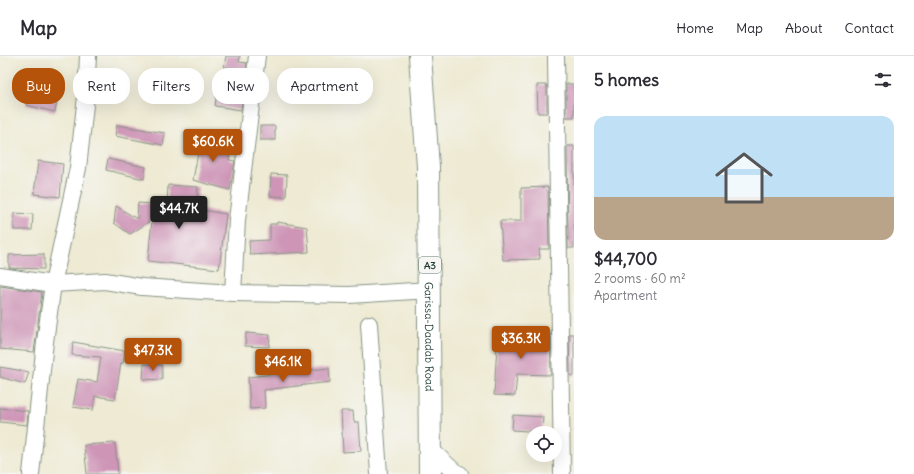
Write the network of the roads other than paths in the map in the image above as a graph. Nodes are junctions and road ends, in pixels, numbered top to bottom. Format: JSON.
{"nodes":[{"id":1,"x":88,"y":56,"type":"edge"},
{"id":2,"x":257,"y":56,"type":"edge"},
{"id":3,"x":420,"y":56,"type":"edge"},
{"id":4,"x":556,"y":56,"type":"edge"},
{"id":5,"x":0,"y":276,"type":"edge"},
{"id":6,"x":53,"y":284,"type":"junction"},
{"id":7,"x":430,"y":290,"type":"junction"},
{"id":8,"x":233,"y":293,"type":"junction"},
{"id":9,"x":370,"y":324,"type":"dead end"},
{"id":10,"x":430,"y":449,"type":"junction"},
{"id":11,"x":31,"y":474,"type":"edge"},
{"id":12,"x":379,"y":474,"type":"edge"},
{"id":13,"x":430,"y":474,"type":"edge"},
{"id":14,"x":460,"y":474,"type":"edge"},
{"id":15,"x":562,"y":474,"type":"edge"}],
"edges":[{"from":1,"to":6,"type":"street"},
{"from":2,"to":8,"type":"street"},
{"from":3,"to":7,"type":"highway","name":"Garissa-Daadab Road","number":"A3"},
{"from":4,"to":15,"type":"street"},
{"from":5,"to":6,"type":"street"},
{"from":6,"to":8,"type":"street"},
{"from":6,"to":11,"type":"street"},
{"from":7,"to":8,"type":"street"},
{"from":7,"to":10,"type":"highway","name":"Garissa-Daadab Road","number":"A3"},
{"from":9,"to":12,"type":"street"},
{"from":10,"to":13,"type":"highway","name":"Garissa-Daadab Road","number":"A3"},
{"from":10,"to":14,"type":"street"}]}
